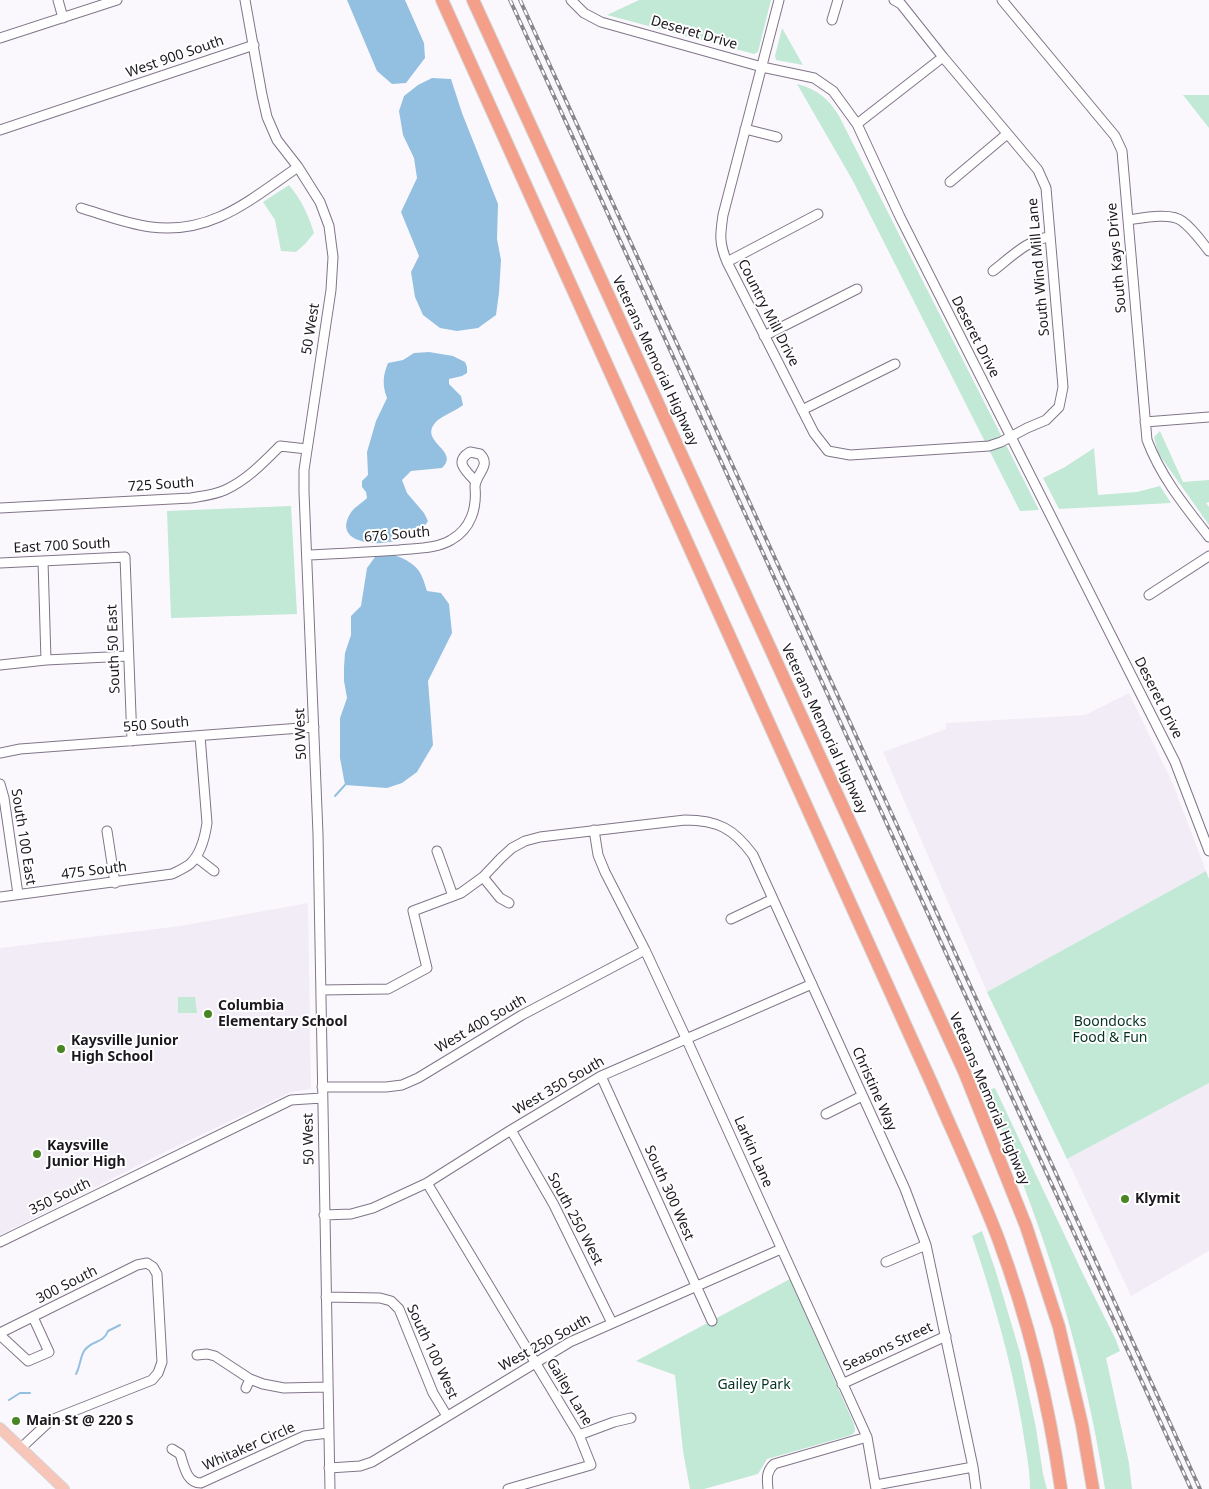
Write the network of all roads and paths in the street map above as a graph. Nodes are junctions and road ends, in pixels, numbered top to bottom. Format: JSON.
{"nodes":[{"id":1,"x":58,"y":0,"type":"edge"},
{"id":2,"x":117,"y":0,"type":"edge"},
{"id":3,"x":245,"y":0,"type":"edge"},
{"id":4,"x":442,"y":0,"type":"edge"},
{"id":5,"x":473,"y":0,"type":"edge"},
{"id":6,"x":571,"y":0,"type":"edge"},
{"id":7,"x":779,"y":0,"type":"edge"},
{"id":8,"x":838,"y":0,"type":"edge"},
{"id":9,"x":894,"y":0,"type":"edge"},
{"id":10,"x":1002,"y":0,"type":"edge"},
{"id":11,"x":63,"y":18,"type":"junction"},
{"id":12,"x":832,"y":20,"type":"dead end"},
{"id":13,"x":0,"y":38,"type":"edge"},
{"id":14,"x":254,"y":45,"type":"junction"},
{"id":15,"x":943,"y":57,"type":"junction"},
{"id":16,"x":762,"y":67,"type":"junction"},
{"id":17,"x":857,"y":124,"type":"junction"},
{"id":18,"x":745,"y":129,"type":"junction"},
{"id":19,"x":0,"y":130,"type":"edge"},
{"id":20,"x":1007,"y":134,"type":"junction"},
{"id":21,"x":778,"y":137,"type":"dead end"},
{"id":22,"x":298,"y":167,"type":"junction"},
{"id":23,"x":950,"y":182,"type":"dead end"},
{"id":24,"x":81,"y":208,"type":"dead end"},
{"id":25,"x":818,"y":214,"type":"dead end"},
{"id":26,"x":1128,"y":220,"type":"junction"},
{"id":27,"x":1050,"y":237,"type":"junction"},
{"id":28,"x":1209,"y":251,"type":"edge"},
{"id":29,"x":726,"y":262,"type":"junction"},
{"id":30,"x":993,"y":271,"type":"dead end"},
{"id":31,"x":857,"y":289,"type":"dead end"},
{"id":32,"x":764,"y":336,"type":"junction"},
{"id":33,"x":895,"y":364,"type":"dead end"},
{"id":34,"x":802,"y":410,"type":"junction"},
{"id":35,"x":1209,"y":417,"type":"edge"},
{"id":36,"x":1145,"y":422,"type":"junction"},
{"id":37,"x":1010,"y":437,"type":"junction"},
{"id":38,"x":307,"y":449,"type":"junction"},
{"id":39,"x":475,"y":481,"type":"dead end"},
{"id":40,"x":0,"y":508,"type":"edge"},
{"id":41,"x":1209,"y":537,"type":"edge"},
{"id":42,"x":306,"y":555,"type":"junction"},
{"id":43,"x":1209,"y":556,"type":"edge"},
{"id":44,"x":125,"y":557,"type":"joint"},
{"id":45,"x":44,"y":561,"type":"junction"},
{"id":46,"x":0,"y":563,"type":"edge"},
{"id":47,"x":1149,"y":595,"type":"dead end"},
{"id":48,"x":128,"y":656,"type":"junction"},
{"id":49,"x":46,"y":660,"type":"junction"},
{"id":50,"x":0,"y":665,"type":"edge"},
{"id":51,"x":314,"y":727,"type":"junction"},
{"id":52,"x":200,"y":736,"type":"junction"},
{"id":53,"x":132,"y":741,"type":"junction"},
{"id":54,"x":0,"y":753,"type":"edge"},
{"id":55,"x":0,"y":784,"type":"edge"},
{"id":56,"x":594,"y":830,"type":"junction"},
{"id":57,"x":106,"y":831,"type":"dead end"},
{"id":58,"x":436,"y":851,"type":"dead end"},
{"id":59,"x":1209,"y":851,"type":"edge"},
{"id":60,"x":196,"y":857,"type":"junction"},
{"id":61,"x":214,"y":871,"type":"dead end"},
{"id":62,"x":483,"y":877,"type":"junction"},
{"id":63,"x":115,"y":882,"type":"junction"},
{"id":64,"x":18,"y":894,"type":"junction"},
{"id":65,"x":453,"y":896,"type":"junction"},
{"id":66,"x":0,"y":897,"type":"edge"},
{"id":67,"x":773,"y":900,"type":"junction"},
{"id":68,"x":509,"y":903,"type":"dead end"},
{"id":69,"x":731,"y":919,"type":"dead end"},
{"id":70,"x":645,"y":950,"type":"junction"},
{"id":71,"x":812,"y":984,"type":"junction"},
{"id":72,"x":321,"y":990,"type":"junction"},
{"id":73,"x":686,"y":1038,"type":"junction"},
{"id":74,"x":601,"y":1076,"type":"junction"},
{"id":75,"x":322,"y":1087,"type":"junction"},
{"id":76,"x":862,"y":1096,"type":"junction"},
{"id":77,"x":322,"y":1098,"type":"junction"},
{"id":78,"x":826,"y":1114,"type":"dead end"},
{"id":79,"x":511,"y":1130,"type":"junction"},
{"id":80,"x":427,"y":1183,"type":"junction"},
{"id":81,"x":324,"y":1215,"type":"junction"},
{"id":82,"x":0,"y":1242,"type":"edge"},
{"id":83,"x":926,"y":1245,"type":"junction"},
{"id":84,"x":781,"y":1249,"type":"junction"},
{"id":85,"x":886,"y":1262,"type":"dead end"},
{"id":86,"x":696,"y":1286,"type":"junction"},
{"id":87,"x":326,"y":1297,"type":"junction"},
{"id":88,"x":33,"y":1317,"type":"junction"},
{"id":89,"x":712,"y":1322,"type":"dead end"},
{"id":90,"x":612,"y":1323,"type":"junction"},
{"id":91,"x":0,"y":1334,"type":"edge"},
{"id":92,"x":946,"y":1336,"type":"junction"},
{"id":93,"x":197,"y":1355,"type":"dead end"},
{"id":94,"x":535,"y":1363,"type":"junction"},
{"id":95,"x":250,"y":1379,"type":"junction"},
{"id":96,"x":842,"y":1384,"type":"junction"},
{"id":97,"x":327,"y":1387,"type":"junction"},
{"id":98,"x":246,"y":1388,"type":"dead end"},
{"id":99,"x":447,"y":1416,"type":"junction"},
{"id":100,"x":631,"y":1418,"type":"dead end"},
{"id":101,"x":0,"y":1428,"type":"edge"},
{"id":102,"x":328,"y":1434,"type":"junction"},
{"id":103,"x":579,"y":1435,"type":"junction"},
{"id":104,"x":866,"y":1437,"type":"junction"},
{"id":105,"x":21,"y":1448,"type":"junction"},
{"id":106,"x":172,"y":1450,"type":"dead end"},
{"id":107,"x":973,"y":1467,"type":"junction"},
{"id":108,"x":329,"y":1468,"type":"junction"},
{"id":109,"x":876,"y":1487,"type":"edge"},
{"id":110,"x":61,"y":1488,"type":"edge"},
{"id":111,"x":330,"y":1489,"type":"edge"},
{"id":112,"x":508,"y":1489,"type":"edge"},
{"id":113,"x":768,"y":1489,"type":"edge"},
{"id":114,"x":976,"y":1489,"type":"edge"},
{"id":115,"x":1061,"y":1489,"type":"edge"},
{"id":116,"x":1093,"y":1489,"type":"edge"}],
"edges":[{"from":1,"to":11,"type":"street"},
{"from":2,"to":11,"type":"street"},
{"from":3,"to":14,"type":"street","name":"50 West"},
{"from":4,"to":115,"type":"highway"},
{"from":5,"to":116,"type":"highway","name":"Veterans Memorial Highway"},
{"from":6,"to":16,"type":"street","name":"Deseret Drive"},
{"from":7,"to":16,"type":"street","name":"Country Mill Drive"},
{"from":8,"to":12,"type":"street"},
{"from":9,"to":15,"type":"street","name":"South Wind Mill Lane"},
{"from":10,"to":26,"type":"street","name":"South Kays Drive"},
{"from":11,"to":13,"type":"street"},
{"from":14,"to":19,"type":"street","name":"West 900 South"},
{"from":14,"to":22,"type":"street","name":"50 West"},
{"from":15,"to":17,"type":"street"},
{"from":15,"to":20,"type":"street","name":"South Wind Mill Lane"},
{"from":16,"to":17,"type":"street","name":"Deseret Drive"},
{"from":16,"to":18,"type":"street","name":"Country Mill Drive"},
{"from":17,"to":37,"type":"street","name":"Deseret Drive"},
{"from":18,"to":21,"type":"street"},
{"from":18,"to":29,"type":"street","name":"Country Mill Drive"},
{"from":20,"to":23,"type":"street"},
{"from":20,"to":27,"type":"street","name":"South Wind Mill Lane"},
{"from":22,"to":24,"type":"street"},
{"from":22,"to":38,"type":"street","name":"50 West"},
{"from":25,"to":29,"type":"street"},
{"from":26,"to":28,"type":"street"},
{"from":26,"to":36,"type":"street","name":"South Kays Drive"},
{"from":27,"to":30,"type":"street"},
{"from":27,"to":37,"type":"street","name":"South Wind Mill Lane"},
{"from":29,"to":32,"type":"street","name":"Country Mill Drive"},
{"from":31,"to":32,"type":"street"},
{"from":32,"to":34,"type":"street","name":"Country Mill Drive"},
{"from":33,"to":34,"type":"street"},
{"from":34,"to":37,"type":"street","name":"Country Mill Drive"},
{"from":35,"to":36,"type":"street"},
{"from":36,"to":41,"type":"street","name":"South Kays Drive"},
{"from":37,"to":59,"type":"street","name":"Deseret Drive"},
{"from":38,"to":40,"type":"street","name":"725 South"},
{"from":38,"to":42,"type":"street","name":"50 West"},
{"from":39,"to":42,"type":"street","name":"676 South"},
{"from":42,"to":51,"type":"street","name":"50 West"},
{"from":43,"to":47,"type":"street"},
{"from":44,"to":45,"type":"street","name":"East 700 South"},
{"from":44,"to":48,"type":"street","name":"South 50 East"},
{"from":45,"to":46,"type":"street","name":"East 700 South"},
{"from":45,"to":49,"type":"street"},
{"from":48,"to":49,"type":"street"},
{"from":48,"to":53,"type":"street","name":"South 50 East"},
{"from":49,"to":50,"type":"street"},
{"from":51,"to":52,"type":"street","name":"550 South"},
{"from":51,"to":72,"type":"street","name":"50 West"},
{"from":52,"to":53,"type":"street","name":"550 South"},
{"from":52,"to":60,"type":"street"},
{"from":53,"to":54,"type":"street","name":"550 South"},
{"from":55,"to":64,"type":"street","name":"South 100 East"},
{"from":56,"to":62,"type":"street","name":"Christine Way"},
{"from":56,"to":67,"type":"street","name":"Christine Way"},
{"from":56,"to":70,"type":"street","name":"Larkin Lane"},
{"from":57,"to":63,"type":"street"},
{"from":58,"to":65,"type":"street"},
{"from":60,"to":61,"type":"street"},
{"from":60,"to":63,"type":"street","name":"475 South"},
{"from":62,"to":65,"type":"street","name":"Christine Way"},
{"from":62,"to":68,"type":"street"},
{"from":63,"to":64,"type":"street","name":"475 South"},
{"from":64,"to":66,"type":"street","name":"475 South"},
{"from":65,"to":72,"type":"street","name":"Christine Way"},
{"from":67,"to":69,"type":"street"},
{"from":67,"to":71,"type":"street","name":"Christine Way"},
{"from":70,"to":73,"type":"street","name":"Larkin Lane"},
{"from":70,"to":75,"type":"street","name":"West 400 South"},
{"from":71,"to":73,"type":"street","name":"West 350 South"},
{"from":71,"to":76,"type":"street","name":"Christine Way"},
{"from":72,"to":75,"type":"street","name":"50 West"},
{"from":73,"to":74,"type":"street","name":"West 350 South"},
{"from":73,"to":84,"type":"street","name":"Larkin Lane"},
{"from":74,"to":79,"type":"street","name":"West 350 South"},
{"from":74,"to":86,"type":"street","name":"South 300 West"},
{"from":75,"to":77,"type":"street","name":"50 West"},
{"from":76,"to":78,"type":"street"},
{"from":76,"to":83,"type":"street","name":"Christine Way"},
{"from":77,"to":81,"type":"street","name":"50 West"},
{"from":77,"to":82,"type":"street","name":"350 South"},
{"from":79,"to":80,"type":"street","name":"West 350 South"},
{"from":79,"to":90,"type":"street","name":"South 250 West"},
{"from":80,"to":81,"type":"street","name":"West 350 South"},
{"from":80,"to":94,"type":"street","name":"Gailey Lane"},
{"from":81,"to":87,"type":"street","name":"50 West"},
{"from":83,"to":85,"type":"street"},
{"from":83,"to":92,"type":"street","name":"Christine Way"},
{"from":84,"to":86,"type":"street","name":"West 250 South"},
{"from":84,"to":96,"type":"street","name":"Larkin Lane"},
{"from":86,"to":89,"type":"street","name":"South 300 West"},
{"from":86,"to":90,"type":"street","name":"West 250 South"},
{"from":87,"to":97,"type":"street","name":"50 West"},
{"from":87,"to":99,"type":"street","name":"South 100 West"},
{"from":88,"to":91,"type":"street","name":"300 South"},
{"from":88,"to":91,"type":"street"},
{"from":88,"to":105,"type":"street","name":"300 South"},
{"from":90,"to":94,"type":"street","name":"West 250 South"},
{"from":92,"to":96,"type":"street","name":"Seasons Street"},
{"from":92,"to":107,"type":"street","name":"Christine Way"},
{"from":93,"to":95,"type":"street"},
{"from":94,"to":99,"type":"street","name":"West 250 South"},
{"from":94,"to":103,"type":"street","name":"Gailey Lane"},
{"from":95,"to":97,"type":"street"},
{"from":95,"to":98,"type":"street"},
{"from":96,"to":104,"type":"street","name":"Larkin Lane"},
{"from":97,"to":102,"type":"street","name":"50 West"},
{"from":99,"to":108,"type":"street","name":"West 250 South"},
{"from":100,"to":103,"type":"street"},
{"from":101,"to":105,"type":"main road"},
{"from":102,"to":106,"type":"street","name":"Whitaker Circle"},
{"from":102,"to":108,"type":"street","name":"50 West"},
{"from":103,"to":112,"type":"street","name":"Gailey Lane"},
{"from":104,"to":109,"type":"street","name":"Larkin Lane"},
{"from":104,"to":113,"type":"street"},
{"from":105,"to":110,"type":"main road"},
{"from":107,"to":109,"type":"street"},
{"from":107,"to":114,"type":"street","name":"Christine Way"},
{"from":108,"to":111,"type":"street","name":"50 West"}]}
